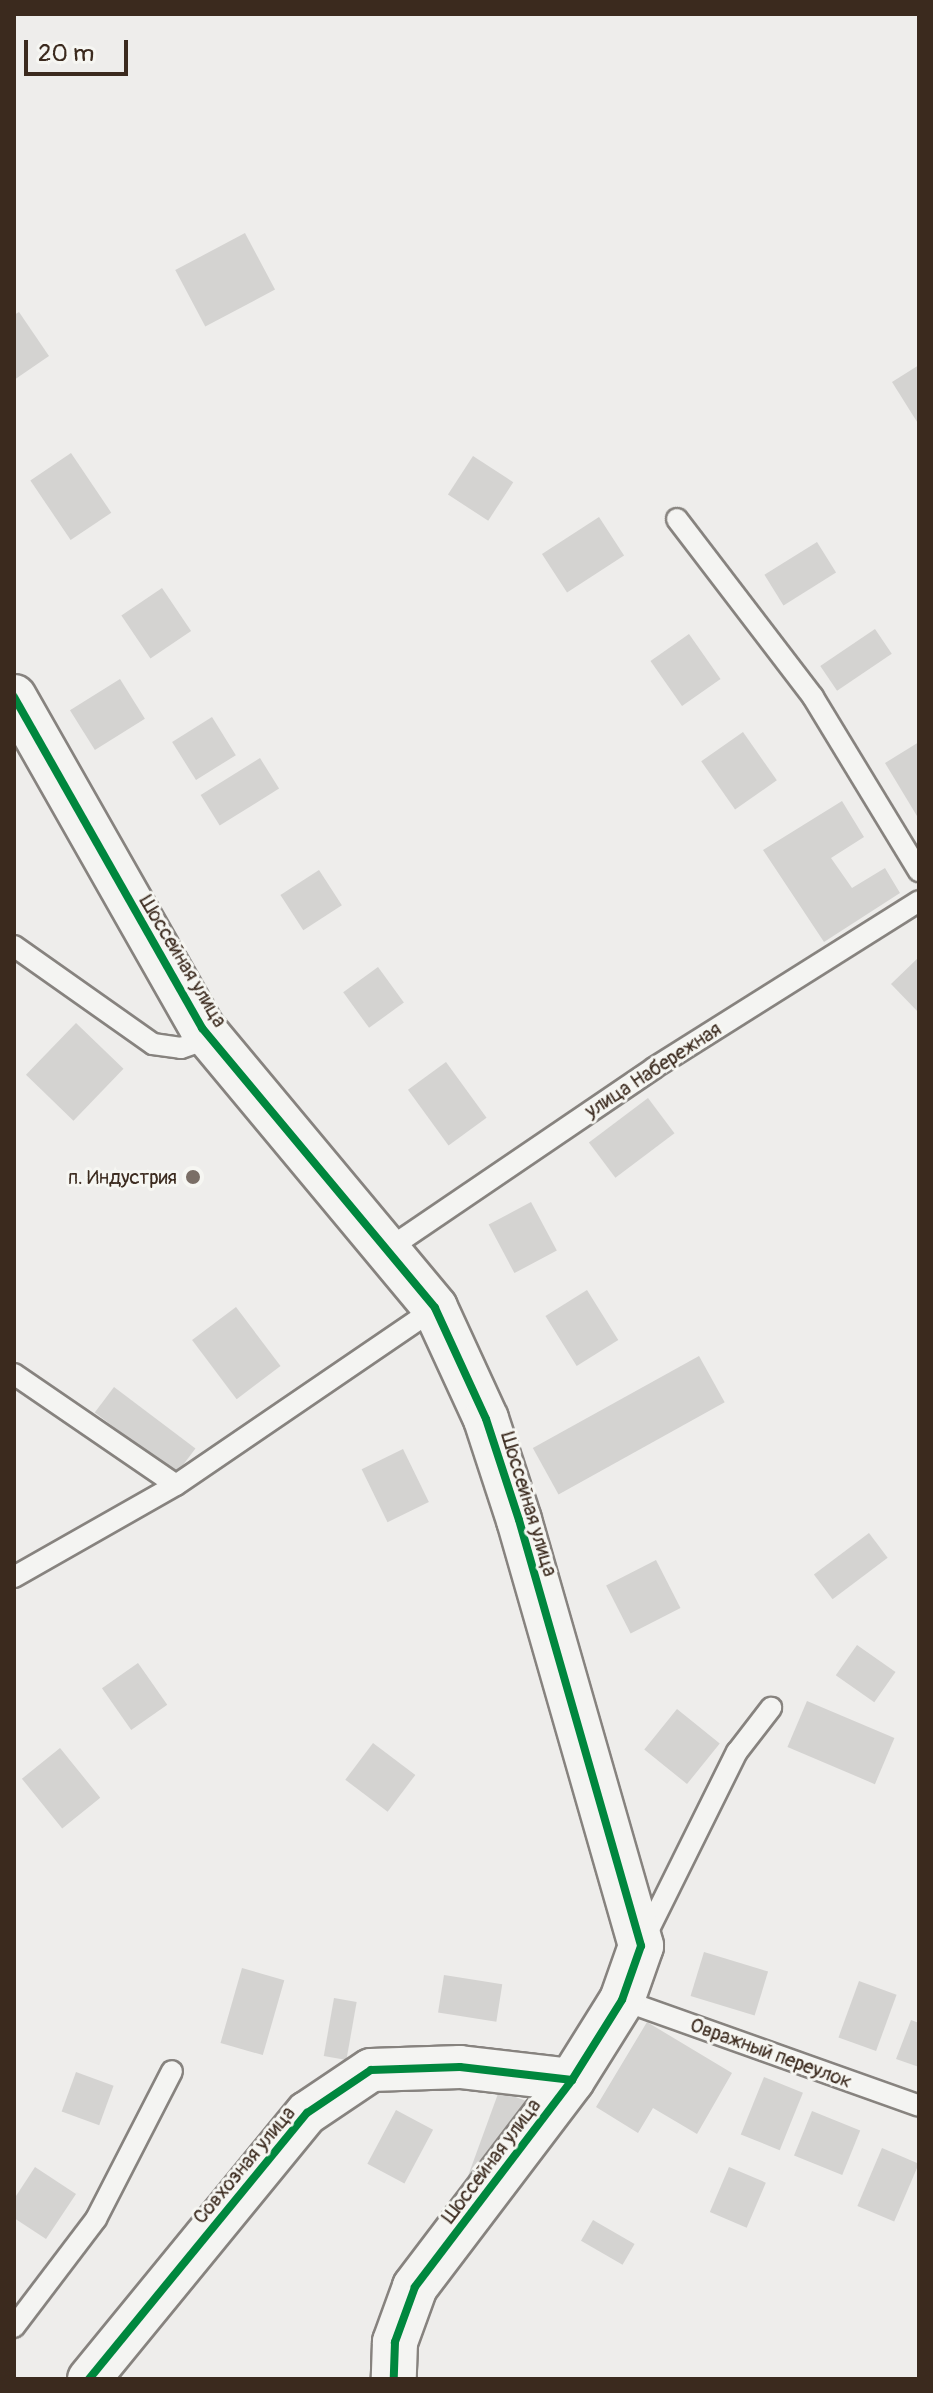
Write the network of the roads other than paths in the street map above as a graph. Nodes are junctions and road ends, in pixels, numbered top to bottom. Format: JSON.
{"nodes":[{"id":1,"x":677,"y":519,"type":"dead end"},
{"id":2,"x":14,"y":697,"type":"edge"},
{"id":3,"x":919,"y":871,"type":"edge"},
{"id":4,"x":919,"y":901,"type":"edge"},
{"id":5,"x":14,"y":946,"type":"edge"},
{"id":6,"x":210,"y":1038,"type":"junction"},
{"id":7,"x":391,"y":1247,"type":"junction"},
{"id":8,"x":435,"y":1308,"type":"junction"},
{"id":9,"x":14,"y":1374,"type":"edge"},
{"id":10,"x":176,"y":1485,"type":"junction"},
{"id":11,"x":14,"y":1577,"type":"edge"},
{"id":12,"x":771,"y":1708,"type":"dead end"},
{"id":13,"x":641,"y":1946,"type":"junction"},
{"id":14,"x":622,"y":2000,"type":"junction"},
{"id":15,"x":172,"y":2071,"type":"dead end"},
{"id":16,"x":572,"y":2080,"type":"junction"},
{"id":17,"x":919,"y":2106,"type":"edge"},
{"id":18,"x":14,"y":2327,"type":"edge"},
{"id":19,"x":89,"y":2379,"type":"edge"},
{"id":20,"x":394,"y":2379,"type":"edge"}],
"edges":[{"from":1,"to":3,"type":"lane"},
{"from":2,"to":6,"type":"street","name":"Шоссейная улица"},
{"from":4,"to":7,"type":"lane","name":"улица Набережная"},
{"from":5,"to":6,"type":"lane"},
{"from":6,"to":7,"type":"street","name":"Шоссейная улица"},
{"from":7,"to":8,"type":"street","name":"Шоссейная улица"},
{"from":8,"to":10,"type":"lane"},
{"from":8,"to":13,"type":"street","name":"Шоссейная улица"},
{"from":9,"to":10,"type":"lane"},
{"from":10,"to":11,"type":"lane"},
{"from":12,"to":13,"type":"lane","name":"Шоссейная улица"},
{"from":13,"to":14,"type":"street","name":"Шоссейная улица"},
{"from":14,"to":16,"type":"street","name":"Шоссейная улица"},
{"from":14,"to":17,"type":"lane","name":"Овражный переулок"},
{"from":15,"to":18,"type":"lane"},
{"from":16,"to":19,"type":"street","name":"Совхозная улица"},
{"from":16,"to":20,"type":"street","name":"Шоссейная улица"}]}
